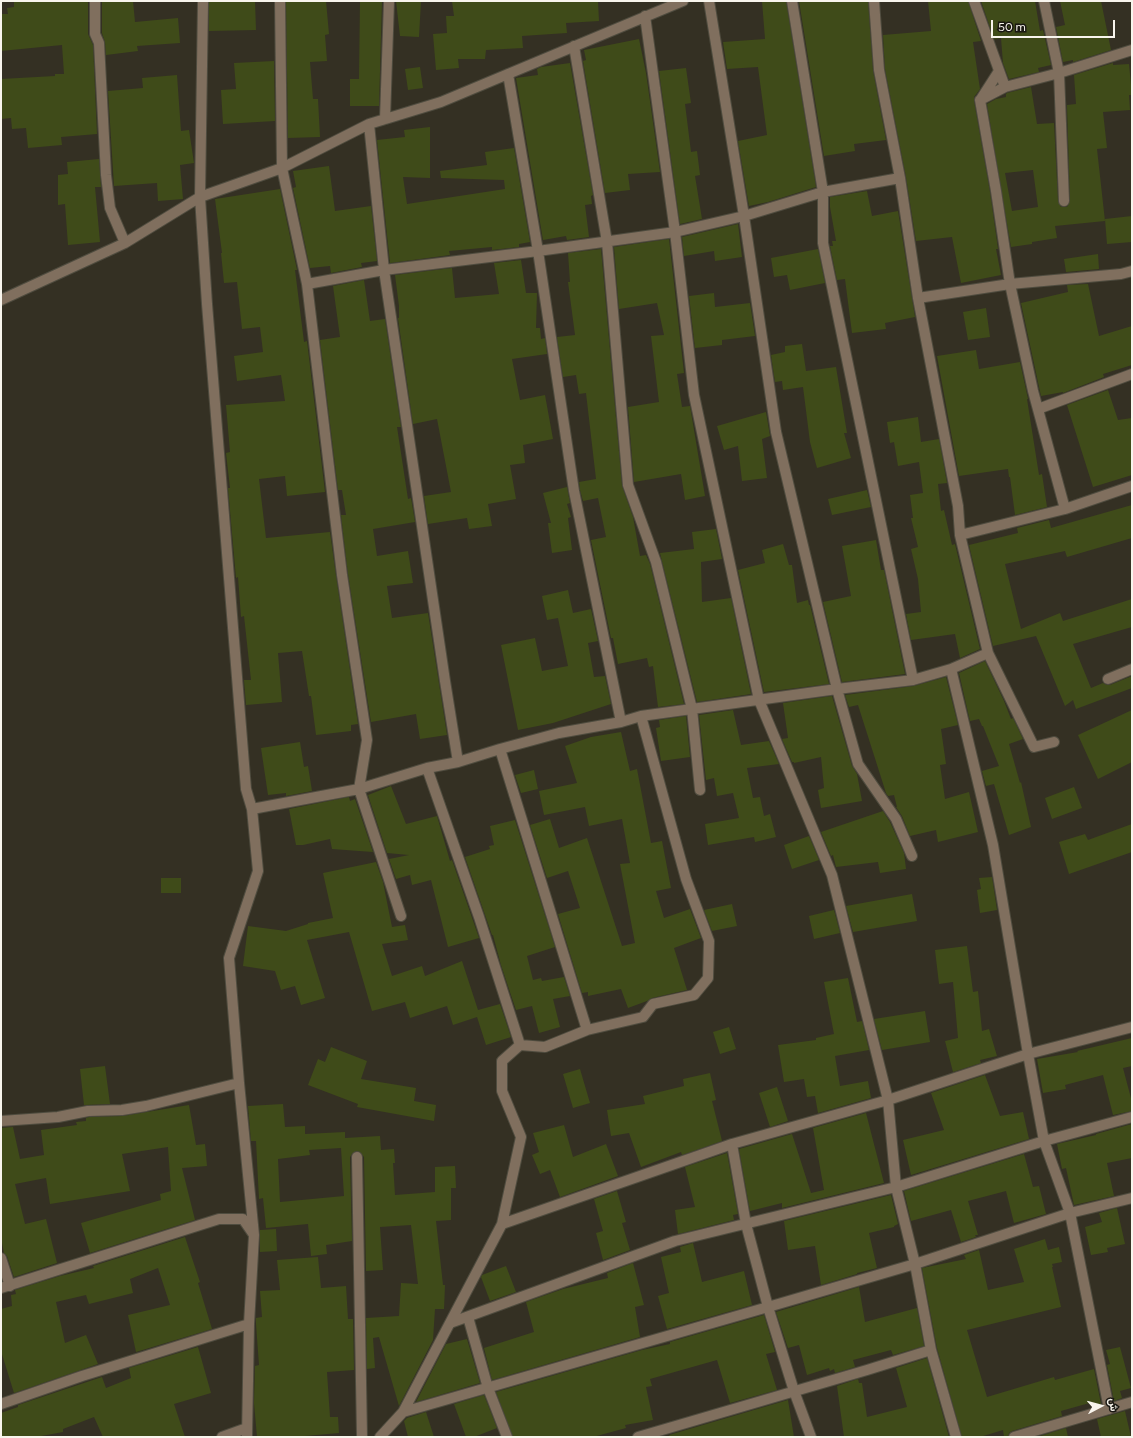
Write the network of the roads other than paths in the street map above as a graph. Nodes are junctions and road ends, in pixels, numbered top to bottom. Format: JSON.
{"nodes":[{"id":1,"x":95,"y":1,"type":"edge"},
{"id":2,"x":203,"y":1,"type":"edge"},
{"id":3,"x":280,"y":1,"type":"edge"},
{"id":4,"x":389,"y":1,"type":"edge"},
{"id":5,"x":683,"y":1,"type":"edge"},
{"id":6,"x":709,"y":1,"type":"edge"},
{"id":7,"x":792,"y":1,"type":"edge"},
{"id":8,"x":874,"y":1,"type":"edge"},
{"id":9,"x":974,"y":1,"type":"edge"},
{"id":10,"x":1044,"y":1,"type":"edge"},
{"id":11,"x":645,"y":16,"type":"junction"},
{"id":12,"x":574,"y":46,"type":"junction"},
{"id":13,"x":1132,"y":50,"type":"edge"},
{"id":14,"x":999,"y":71,"type":"junction"},
{"id":15,"x":1059,"y":73,"type":"junction"},
{"id":16,"x":508,"y":74,"type":"junction"},
{"id":17,"x":1005,"y":87,"type":"junction"},
{"id":18,"x":980,"y":100,"type":"junction"},
{"id":19,"x":385,"y":119,"type":"junction"},
{"id":20,"x":369,"y":124,"type":"junction"},
{"id":21,"x":282,"y":168,"type":"junction"},
{"id":22,"x":900,"y":178,"type":"junction"},
{"id":23,"x":823,"y":192,"type":"junction"},
{"id":24,"x":200,"y":197,"type":"junction"},
{"id":25,"x":1064,"y":201,"type":"dead end"},
{"id":26,"x":744,"y":216,"type":"junction"},
{"id":27,"x":675,"y":232,"type":"junction"},
{"id":28,"x":607,"y":242,"type":"junction"},
{"id":29,"x":125,"y":243,"type":"junction"},
{"id":30,"x":538,"y":251,"type":"junction"},
{"id":31,"x":384,"y":270,"type":"junction"},
{"id":32,"x":1132,"y":271,"type":"edge"},
{"id":33,"x":307,"y":284,"type":"junction"},
{"id":34,"x":1010,"y":284,"type":"junction"},
{"id":35,"x":918,"y":298,"type":"junction"},
{"id":36,"x":1,"y":300,"type":"edge"},
{"id":37,"x":1132,"y":374,"type":"edge"},
{"id":38,"x":1038,"y":409,"type":"junction"},
{"id":39,"x":1132,"y":486,"type":"edge"},
{"id":40,"x":1065,"y":509,"type":"junction"},
{"id":41,"x":960,"y":535,"type":"junction"},
{"id":42,"x":988,"y":653,"type":"junction"},
{"id":43,"x":1132,"y":668,"type":"edge"},
{"id":44,"x":951,"y":669,"type":"junction"},
{"id":45,"x":1108,"y":679,"type":"dead end"},
{"id":46,"x":913,"y":680,"type":"junction"},
{"id":47,"x":837,"y":689,"type":"junction"},
{"id":48,"x":759,"y":700,"type":"junction"},
{"id":49,"x":692,"y":710,"type":"junction"},
{"id":50,"x":641,"y":716,"type":"junction"},
{"id":51,"x":621,"y":722,"type":"junction"},
{"id":52,"x":1054,"y":742,"type":"dead end"},
{"id":53,"x":500,"y":749,"type":"junction"},
{"id":54,"x":458,"y":762,"type":"junction"},
{"id":55,"x":427,"y":768,"type":"junction"},
{"id":56,"x":359,"y":789,"type":"junction"},
{"id":57,"x":700,"y":790,"type":"dead end"},
{"id":58,"x":252,"y":809,"type":"junction"},
{"id":59,"x":912,"y":856,"type":"dead end"},
{"id":60,"x":401,"y":916,"type":"dead end"},
{"id":61,"x":1132,"y":1027,"type":"edge"},
{"id":62,"x":587,"y":1030,"type":"junction"},
{"id":63,"x":520,"y":1045,"type":"junction"},
{"id":64,"x":1028,"y":1054,"type":"junction"},
{"id":65,"x":238,"y":1083,"type":"junction"},
{"id":66,"x":888,"y":1100,"type":"junction"},
{"id":67,"x":1132,"y":1117,"type":"edge"},
{"id":68,"x":1,"y":1121,"type":"edge"},
{"id":69,"x":1044,"y":1141,"type":"junction"},
{"id":70,"x":732,"y":1144,"type":"junction"},
{"id":71,"x":357,"y":1157,"type":"dead end"},
{"id":72,"x":896,"y":1187,"type":"junction"},
{"id":73,"x":1132,"y":1198,"type":"edge"},
{"id":74,"x":1070,"y":1213,"type":"junction"},
{"id":75,"x":502,"y":1224,"type":"junction"},
{"id":76,"x":746,"y":1224,"type":"junction"},
{"id":77,"x":254,"y":1235,"type":"junction"},
{"id":78,"x":1,"y":1258,"type":"edge"},
{"id":79,"x":915,"y":1264,"type":"junction"},
{"id":80,"x":5,"y":1287,"type":"edge"},
{"id":81,"x":768,"y":1307,"type":"junction"},
{"id":82,"x":468,"y":1316,"type":"junction"},
{"id":83,"x":450,"y":1323,"type":"junction"},
{"id":84,"x":250,"y":1324,"type":"junction"},
{"id":85,"x":931,"y":1350,"type":"junction"},
{"id":86,"x":488,"y":1388,"type":"junction"},
{"id":87,"x":794,"y":1391,"type":"junction"},
{"id":88,"x":1132,"y":1402,"type":"edge"},
{"id":89,"x":1,"y":1404,"type":"edge"},
{"id":90,"x":1110,"y":1409,"type":"junction"},
{"id":91,"x":403,"y":1412,"type":"junction"},
{"id":92,"x":247,"y":1433,"type":"edge"},
{"id":93,"x":222,"y":1437,"type":"edge"},
{"id":94,"x":362,"y":1437,"type":"edge"},
{"id":95,"x":380,"y":1437,"type":"edge"},
{"id":96,"x":507,"y":1437,"type":"edge"},
{"id":97,"x":638,"y":1437,"type":"edge"},
{"id":98,"x":811,"y":1437,"type":"edge"},
{"id":99,"x":956,"y":1437,"type":"edge"},
{"id":100,"x":1014,"y":1437,"type":"edge"}],
"edges":[{"from":1,"to":29,"type":"street"},
{"from":2,"to":24,"type":"street"},
{"from":3,"to":21,"type":"street"},
{"from":4,"to":19,"type":"street"},
{"from":5,"to":11,"type":"street"},
{"from":6,"to":26,"type":"street"},
{"from":7,"to":23,"type":"street"},
{"from":8,"to":22,"type":"street"},
{"from":9,"to":14,"type":"street"},
{"from":10,"to":15,"type":"street"},
{"from":11,"to":12,"type":"street"},
{"from":11,"to":27,"type":"street"},
{"from":12,"to":16,"type":"street"},
{"from":12,"to":28,"type":"street"},
{"from":13,"to":15,"type":"street"},
{"from":14,"to":17,"type":"street"},
{"from":14,"to":18,"type":"street"},
{"from":15,"to":17,"type":"street"},
{"from":15,"to":25,"type":"street"},
{"from":16,"to":19,"type":"street"},
{"from":16,"to":30,"type":"street"},
{"from":17,"to":18,"type":"street"},
{"from":18,"to":34,"type":"street"},
{"from":19,"to":20,"type":"street"},
{"from":20,"to":21,"type":"street"},
{"from":20,"to":31,"type":"street"},
{"from":21,"to":24,"type":"street"},
{"from":21,"to":33,"type":"street"},
{"from":22,"to":23,"type":"street"},
{"from":22,"to":35,"type":"street"},
{"from":23,"to":26,"type":"street"},
{"from":23,"to":46,"type":"street"},
{"from":24,"to":29,"type":"street"},
{"from":24,"to":58,"type":"street"},
{"from":26,"to":27,"type":"street"},
{"from":26,"to":47,"type":"street"},
{"from":27,"to":28,"type":"street"},
{"from":27,"to":48,"type":"street"},
{"from":28,"to":30,"type":"street"},
{"from":28,"to":49,"type":"street"},
{"from":29,"to":36,"type":"street"},
{"from":30,"to":31,"type":"street"},
{"from":30,"to":51,"type":"street"},
{"from":31,"to":33,"type":"street"},
{"from":31,"to":54,"type":"street"},
{"from":32,"to":34,"type":"street"},
{"from":33,"to":56,"type":"street"},
{"from":34,"to":35,"type":"street"},
{"from":34,"to":38,"type":"street"},
{"from":35,"to":41,"type":"street"},
{"from":37,"to":38,"type":"street"},
{"from":38,"to":40,"type":"street"},
{"from":39,"to":40,"type":"street"},
{"from":40,"to":41,"type":"street"},
{"from":41,"to":42,"type":"street"},
{"from":42,"to":44,"type":"street"},
{"from":42,"to":52,"type":"street"},
{"from":43,"to":45,"type":"street"},
{"from":44,"to":46,"type":"street"},
{"from":44,"to":64,"type":"street"},
{"from":46,"to":47,"type":"street"},
{"from":47,"to":48,"type":"street"},
{"from":47,"to":59,"type":"street"},
{"from":48,"to":49,"type":"street"},
{"from":48,"to":66,"type":"street"},
{"from":49,"to":50,"type":"street"},
{"from":49,"to":57,"type":"street"},
{"from":50,"to":51,"type":"street"},
{"from":50,"to":62,"type":"street"},
{"from":51,"to":53,"type":"street"},
{"from":53,"to":54,"type":"street"},
{"from":53,"to":62,"type":"street"},
{"from":54,"to":55,"type":"street"},
{"from":55,"to":56,"type":"street"},
{"from":55,"to":63,"type":"street"},
{"from":56,"to":58,"type":"street"},
{"from":56,"to":60,"type":"street"},
{"from":58,"to":65,"type":"street"},
{"from":61,"to":64,"type":"street"},
{"from":62,"to":63,"type":"street"},
{"from":63,"to":75,"type":"street"},
{"from":64,"to":66,"type":"street"},
{"from":64,"to":69,"type":"street"},
{"from":65,"to":68,"type":"street"},
{"from":65,"to":77,"type":"street"},
{"from":66,"to":70,"type":"street"},
{"from":66,"to":72,"type":"street"},
{"from":67,"to":69,"type":"street"},
{"from":69,"to":72,"type":"street"},
{"from":69,"to":74,"type":"street"},
{"from":70,"to":75,"type":"street"},
{"from":70,"to":76,"type":"street"},
{"from":71,"to":94,"type":"street"},
{"from":72,"to":76,"type":"street"},
{"from":72,"to":79,"type":"street"},
{"from":73,"to":74,"type":"street"},
{"from":74,"to":79,"type":"street"},
{"from":74,"to":90,"type":"street"},
{"from":75,"to":83,"type":"street"},
{"from":76,"to":81,"type":"street"},
{"from":76,"to":82,"type":"street"},
{"from":77,"to":80,"type":"street"},
{"from":77,"to":84,"type":"street"},
{"from":78,"to":80,"type":"street"},
{"from":79,"to":81,"type":"street"},
{"from":79,"to":85,"type":"street"},
{"from":81,"to":86,"type":"street"},
{"from":81,"to":87,"type":"street"},
{"from":82,"to":83,"type":"street"},
{"from":82,"to":86,"type":"street"},
{"from":83,"to":91,"type":"street"},
{"from":84,"to":89,"type":"street"},
{"from":84,"to":92,"type":"street"},
{"from":85,"to":87,"type":"street"},
{"from":85,"to":99,"type":"street"},
{"from":86,"to":91,"type":"street"},
{"from":86,"to":96,"type":"street"},
{"from":87,"to":97,"type":"street"},
{"from":87,"to":98,"type":"street"},
{"from":88,"to":90,"type":"street"},
{"from":90,"to":100,"type":"street"},
{"from":91,"to":95,"type":"street"},
{"from":92,"to":93,"type":"street"}]}
